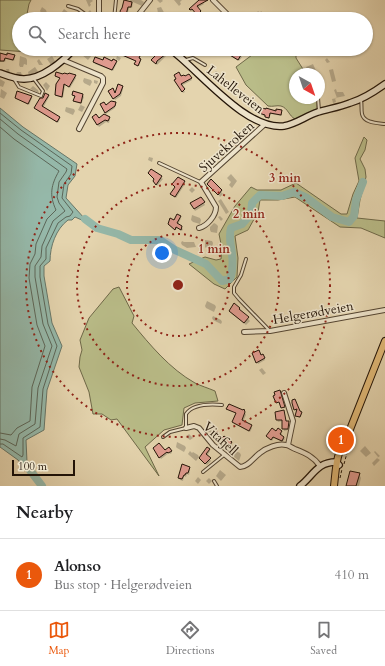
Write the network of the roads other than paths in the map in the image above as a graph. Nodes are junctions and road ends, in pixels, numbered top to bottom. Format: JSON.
{"nodes":[{"id":1,"x":99,"y":0,"type":"edge"},
{"id":2,"x":116,"y":0,"type":"edge"},
{"id":3,"x":150,"y":0,"type":"edge"},
{"id":4,"x":213,"y":0,"type":"edge"},
{"id":5,"x":68,"y":6,"type":"dead end"},
{"id":6,"x":82,"y":12,"type":"edge"},
{"id":7,"x":100,"y":12,"type":"edge"},
{"id":8,"x":115,"y":12,"type":"edge"},
{"id":9,"x":141,"y":12,"type":"edge"},
{"id":10,"x":225,"y":12,"type":"edge"},
{"id":11,"x":67,"y":56,"type":"edge"},
{"id":12,"x":179,"y":56,"type":"edge"},
{"id":13,"x":63,"y":60,"type":"junction"},
{"id":14,"x":185,"y":61,"type":"junction"},
{"id":15,"x":205,"y":65,"type":"dead end"},
{"id":16,"x":0,"y":73,"type":"edge"},
{"id":17,"x":14,"y":78,"type":"junction"},
{"id":18,"x":33,"y":78,"type":"junction"},
{"id":19,"x":385,"y":84,"type":"edge"},
{"id":20,"x":360,"y":99,"type":"junction"},
{"id":21,"x":318,"y":104,"type":"edge"},
{"id":22,"x":319,"y":112,"type":"junction"},
{"id":23,"x":265,"y":124,"type":"junction"},
{"id":24,"x":385,"y":124,"type":"edge"},
{"id":25,"x":79,"y":129,"type":"dead end"},
{"id":26,"x":159,"y":163,"type":"dead end"},
{"id":27,"x":201,"y":182,"type":"junction"},
{"id":28,"x":199,"y":228,"type":"dead end"},
{"id":29,"x":246,"y":259,"type":"dead end"},
{"id":30,"x":385,"y":310,"type":"edge"},
{"id":31,"x":270,"y":331,"type":"junction"},
{"id":32,"x":244,"y":332,"type":"dead end"},
{"id":33,"x":385,"y":341,"type":"edge"},
{"id":34,"x":284,"y":394,"type":"dead end"},
{"id":35,"x":222,"y":405,"type":"dead end"},
{"id":36,"x":186,"y":428,"type":"junction"},
{"id":37,"x":163,"y":437,"type":"dead end"},
{"id":38,"x":288,"y":445,"type":"junction"},
{"id":39,"x":224,"y":455,"type":"junction"},
{"id":40,"x":337,"y":465,"type":"junction"},
{"id":41,"x":320,"y":466,"type":"junction"},
{"id":42,"x":203,"y":472,"type":"dead end"},
{"id":43,"x":214,"y":481,"type":"dead end"},
{"id":44,"x":336,"y":482,"type":"edge"},
{"id":45,"x":217,"y":486,"type":"edge"},
{"id":46,"x":300,"y":486,"type":"edge"}],
"edges":[{"from":1,"to":7,"type":"street"},
{"from":2,"to":8,"type":"lane"},
{"from":3,"to":9,"type":"street"},
{"from":4,"to":10,"type":"street"},
{"from":5,"to":6,"type":"lane"},
{"from":11,"to":13,"type":"street"},
{"from":12,"to":14,"type":"street","name":"Lahelleveien"},
{"from":13,"to":18,"type":"street"},
{"from":13,"to":25,"type":"street"},
{"from":14,"to":15,"type":"lane"},
{"from":14,"to":23,"type":"street","name":"Lahelleveien"},
{"from":16,"to":17,"type":"street"},
{"from":17,"to":18,"type":"street"},
{"from":17,"to":18,"type":"lane"},
{"from":19,"to":20,"type":"street","name":"Lahelleveien"},
{"from":20,"to":22,"type":"street","name":"Lahelleveien"},
{"from":20,"to":24,"type":"lane"},
{"from":21,"to":22,"type":"lane"},
{"from":22,"to":23,"type":"street","name":"Lahelleveien"},
{"from":23,"to":27,"type":"street","name":"Sjuvekroken"},
{"from":26,"to":27,"type":"lane","name":"Sjuvekroken"},
{"from":27,"to":28,"type":"street","name":"Sjuvekroken"},
{"from":29,"to":31,"type":"lane"},
{"from":30,"to":31,"type":"street","name":"Helgerødveien"},
{"from":31,"to":32,"type":"street","name":"Helgerødveien"},
{"from":33,"to":40,"type":"main road"},
{"from":34,"to":38,"type":"street"},
{"from":35,"to":36,"type":"lane","name":"Vitafjell"},
{"from":36,"to":37,"type":"lane"},
{"from":36,"to":39,"type":"street","name":"Vitafjell"},
{"from":38,"to":39,"type":"street","name":"Vitafjell"},
{"from":38,"to":41,"type":"street"},
{"from":39,"to":42,"type":"lane"},
{"from":40,"to":41,"type":"street"},
{"from":40,"to":44,"type":"main road"},
{"from":41,"to":46,"type":"street"},
{"from":43,"to":45,"type":"lane"}]}
